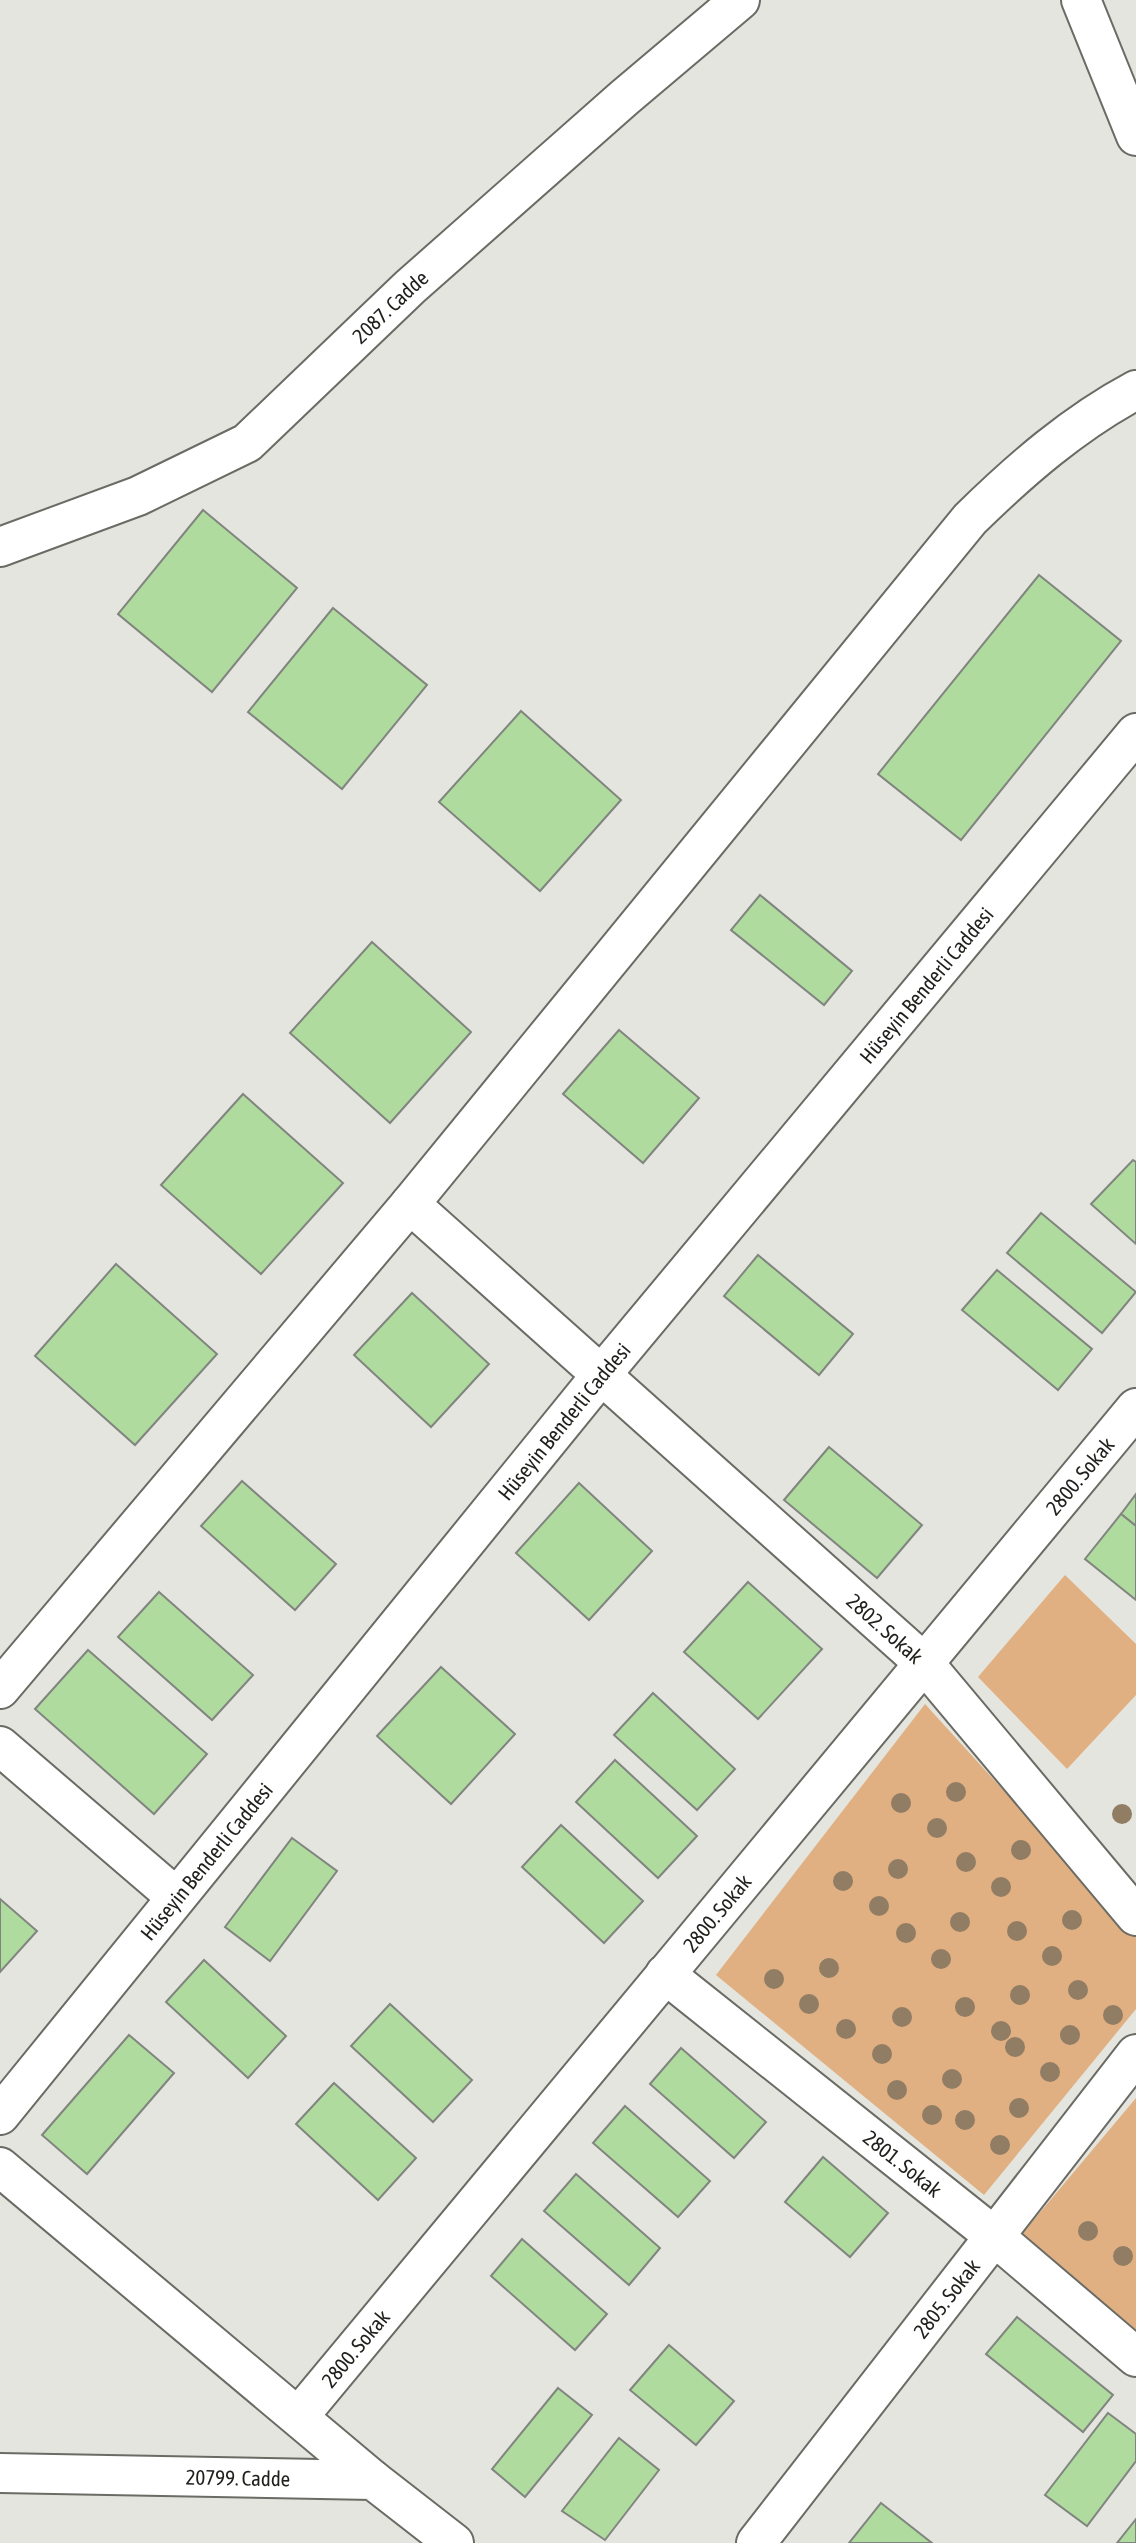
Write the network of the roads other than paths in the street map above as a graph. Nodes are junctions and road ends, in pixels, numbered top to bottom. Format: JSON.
{"nodes":[{"id":1,"x":740,"y":0,"type":"edge"},
{"id":2,"x":1081,"y":0,"type":"edge"},
{"id":3,"x":1136,"y":136,"type":"edge"},
{"id":4,"x":1136,"y":390,"type":"edge"},
{"id":5,"x":0,"y":547,"type":"edge"},
{"id":6,"x":1136,"y":733,"type":"edge"},
{"id":7,"x":410,"y":1204,"type":"junction"},
{"id":8,"x":602,"y":1374,"type":"junction"},
{"id":9,"x":1136,"y":1408,"type":"edge"},
{"id":10,"x":924,"y":1663,"type":"junction"},
{"id":11,"x":0,"y":1689,"type":"edge"},
{"id":12,"x":0,"y":1746,"type":"edge"},
{"id":13,"x":176,"y":1897,"type":"junction"},
{"id":14,"x":1136,"y":1916,"type":"edge"},
{"id":15,"x":665,"y":1974,"type":"junction"},
{"id":16,"x":1136,"y":2053,"type":"edge"},
{"id":17,"x":0,"y":2115,"type":"edge"},
{"id":18,"x":0,"y":2167,"type":"edge"},
{"id":19,"x":994,"y":2236,"type":"junction"},
{"id":20,"x":1136,"y":2357,"type":"edge"},
{"id":21,"x":299,"y":2416,"type":"junction"},
{"id":22,"x":0,"y":2473,"type":"edge"},
{"id":23,"x":373,"y":2480,"type":"junction"},
{"id":24,"x":454,"y":2543,"type":"edge"},
{"id":25,"x":756,"y":2543,"type":"edge"}],
"edges":[{"from":1,"to":5,"type":"street","name":"2087. Cadde"},
{"from":2,"to":3,"type":"street"},
{"from":4,"to":7,"type":"street"},
{"from":6,"to":8,"type":"street","name":"Hüseyin Benderli Caddesi"},
{"from":7,"to":8,"type":"street","name":"2802. Sokak"},
{"from":7,"to":11,"type":"street"},
{"from":8,"to":10,"type":"street","name":"2802. Sokak"},
{"from":8,"to":13,"type":"street","name":"Hüseyin Benderli Caddesi"},
{"from":9,"to":10,"type":"street","name":"2800. Sokak"},
{"from":10,"to":14,"type":"street","name":"2802. Sokak"},
{"from":10,"to":15,"type":"street","name":"2800. Sokak"},
{"from":12,"to":13,"type":"street"},
{"from":13,"to":17,"type":"street","name":"Hüseyin Benderli Caddesi"},
{"from":15,"to":19,"type":"street","name":"2801. Sokak"},
{"from":15,"to":21,"type":"street","name":"2800. Sokak"},
{"from":16,"to":19,"type":"street","name":"2805. Sokak"},
{"from":18,"to":21,"type":"street"},
{"from":19,"to":20,"type":"street","name":"2801. Sokak"},
{"from":19,"to":25,"type":"street","name":"2805. Sokak"},
{"from":21,"to":23,"type":"street"},
{"from":22,"to":23,"type":"street","name":"20799. Cadde"},
{"from":23,"to":24,"type":"street"}]}
